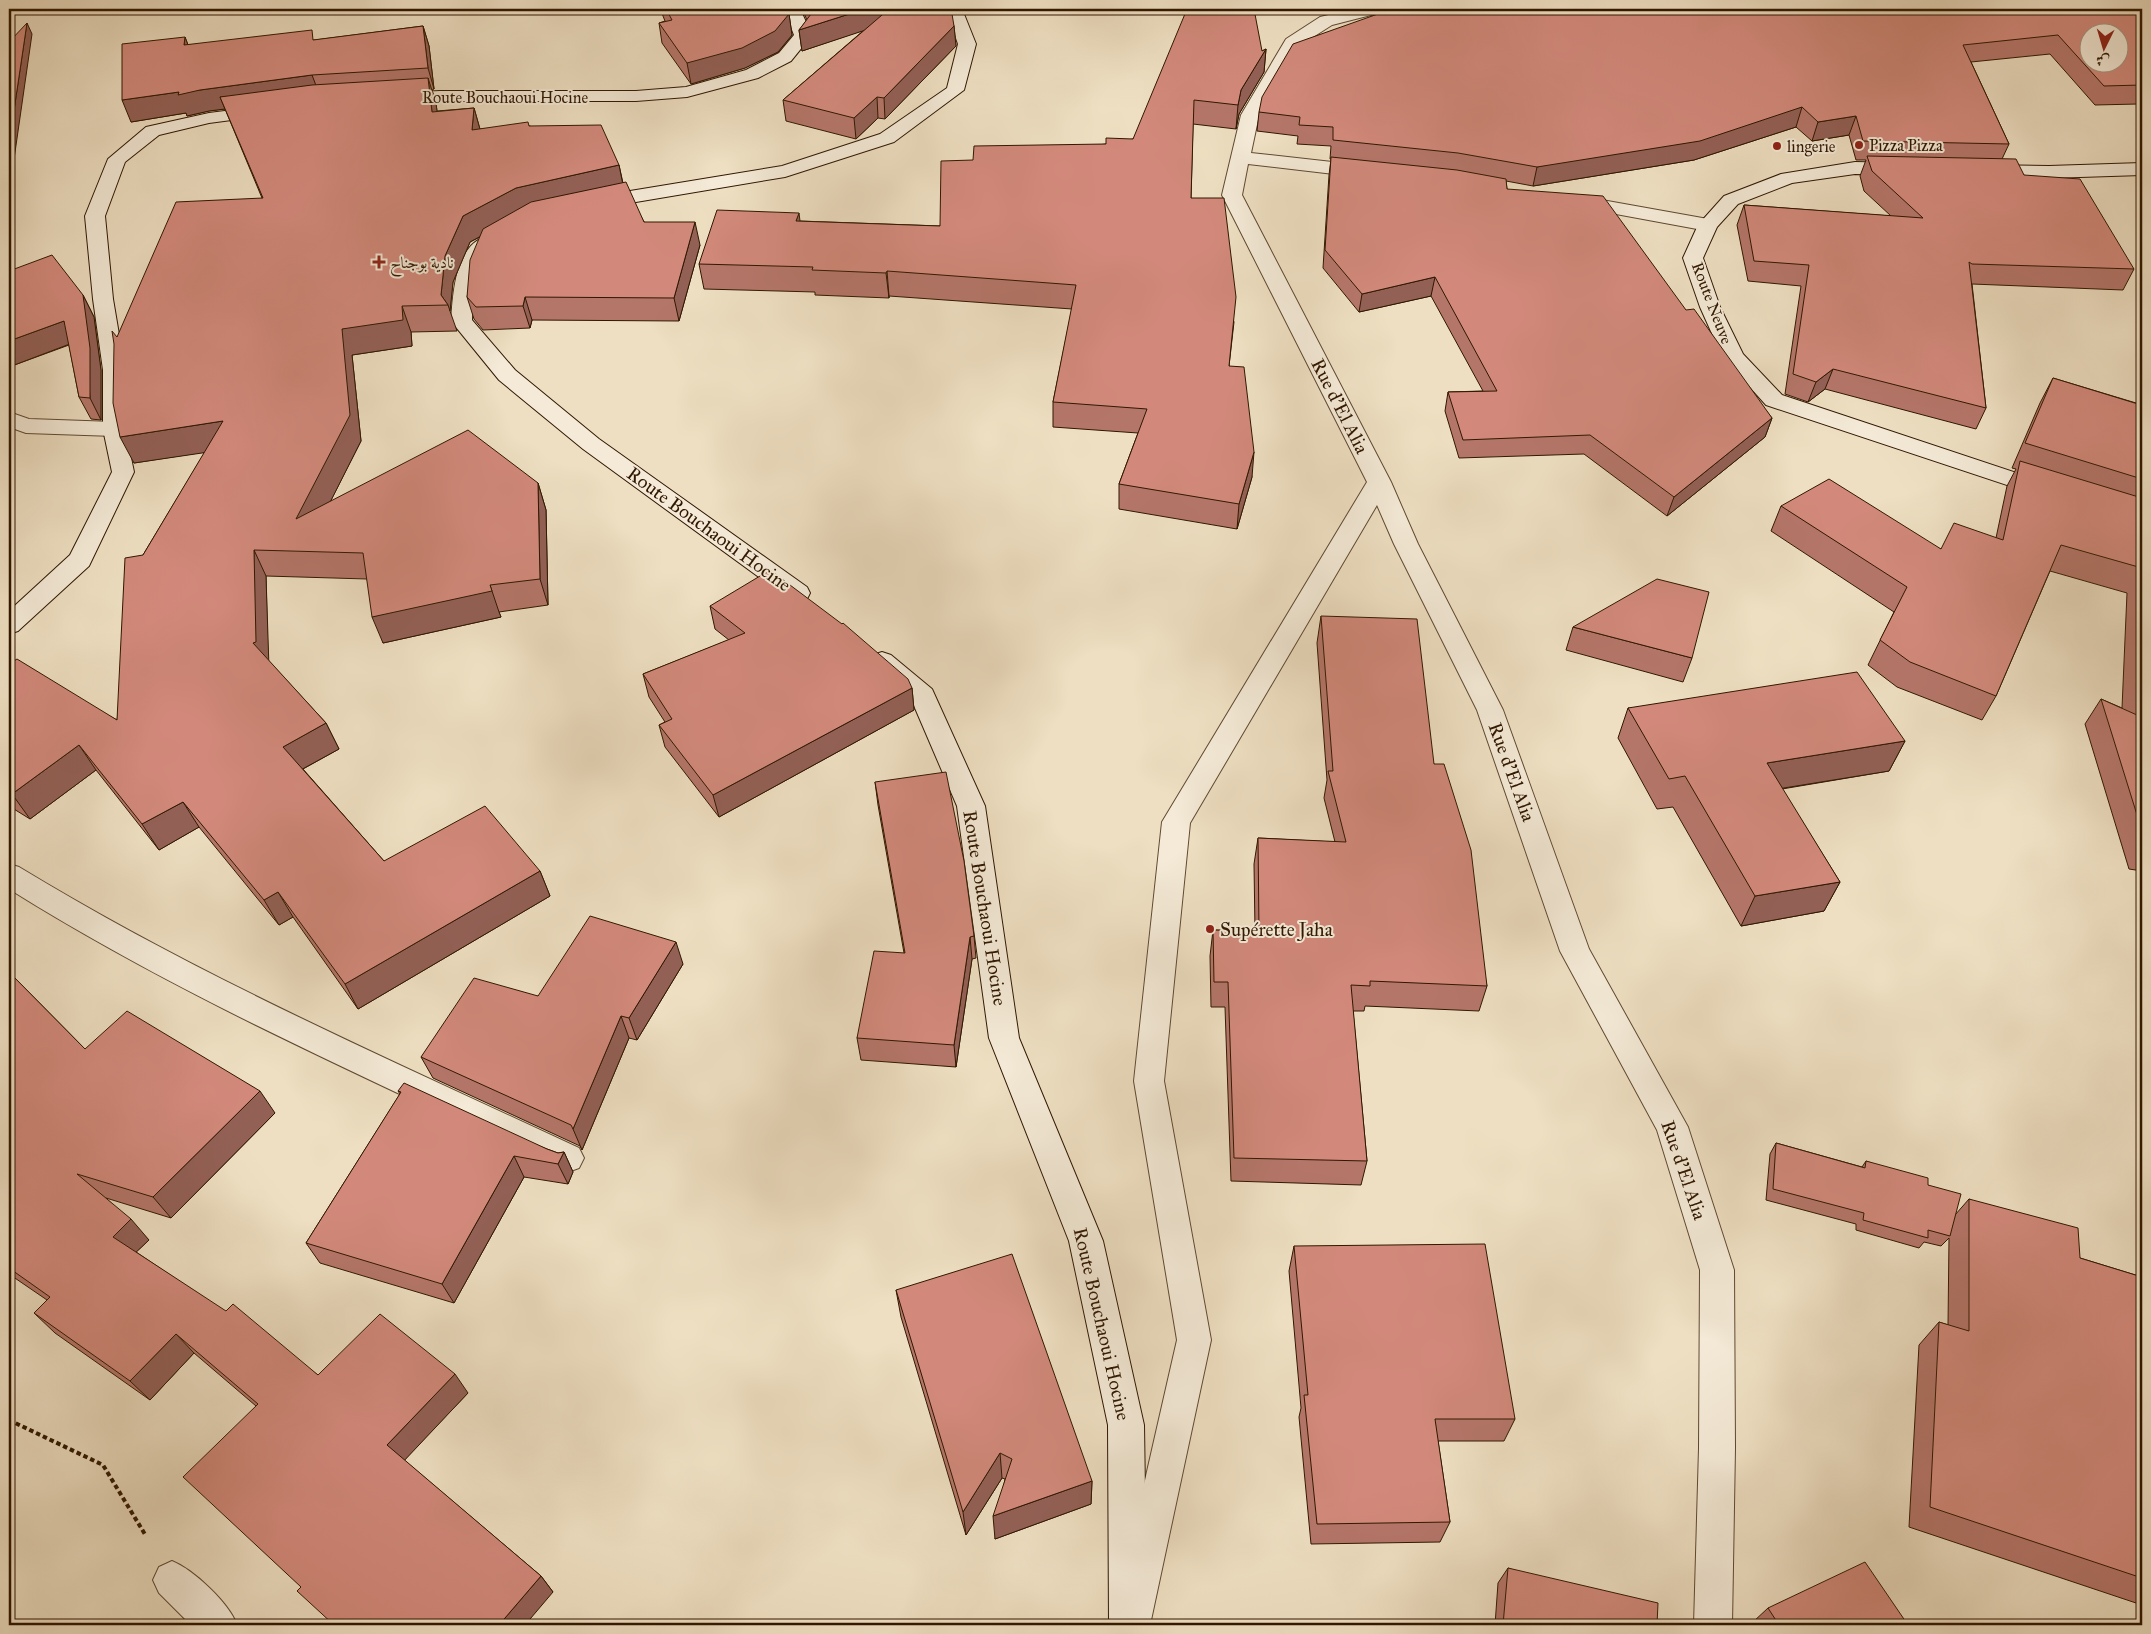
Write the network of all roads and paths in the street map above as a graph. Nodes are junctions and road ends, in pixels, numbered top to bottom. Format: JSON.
{"nodes":[{"id":1,"x":792,"y":9,"type":"edge"},
{"id":2,"x":954,"y":9,"type":"edge"},
{"id":3,"x":1373,"y":9,"type":"edge"},
{"id":4,"x":1321,"y":15,"type":"edge"},
{"id":5,"x":375,"y":100,"type":"edge"},
{"id":6,"x":283,"y":108,"type":"edge"},
{"id":7,"x":1240,"y":158,"type":"junction"},
{"id":8,"x":2142,"y":168,"type":"edge"},
{"id":9,"x":1922,"y":170,"type":"edge"},
{"id":10,"x":1961,"y":170,"type":"edge"},
{"id":11,"x":1386,"y":173,"type":"edge"},
{"id":12,"x":1552,"y":198,"type":"edge"},
{"id":13,"x":576,"y":209,"type":"edge"},
{"id":14,"x":1708,"y":225,"type":"junction"},
{"id":15,"x":505,"y":233,"type":"edge"},
{"id":16,"x":9,"y":419,"type":"edge"},
{"id":17,"x":114,"y":429,"type":"junction"},
{"id":18,"x":1379,"y":482,"type":"junction"},
{"id":19,"x":2060,"y":494,"type":"edge"},
{"id":20,"x":815,"y":606,"type":"edge"},
{"id":21,"x":9,"y":625,"type":"edge"},
{"id":22,"x":867,"y":647,"type":"edge"},
{"id":23,"x":9,"y":875,"type":"edge"},
{"id":24,"x":568,"y":1158,"type":"dead end"},
{"id":25,"x":9,"y":1420,"type":"edge"},
{"id":26,"x":172,"y":1580,"type":"joint"},
{"id":27,"x":218,"y":1625,"type":"edge"},
{"id":28,"x":1130,"y":1625,"type":"edge"},
{"id":29,"x":1713,"y":1625,"type":"edge"}],
"edges":[{"from":1,"to":5,"type":"street","name":"Route Bouchaoui Hocine"},
{"from":2,"to":13,"type":"street"},
{"from":3,"to":4,"type":"street","name":"Rue d'El Alia"},
{"from":4,"to":7,"type":"street","name":"Rue d'El Alia"},
{"from":6,"to":17,"type":"street"},
{"from":7,"to":11,"type":"street"},
{"from":7,"to":18,"type":"street","name":"Rue d'El Alia"},
{"from":8,"to":10,"type":"street"},
{"from":9,"to":14,"type":"street","name":"Route Neuve"},
{"from":12,"to":14,"type":"street"},
{"from":14,"to":19,"type":"street","name":"Route Neuve"},
{"from":15,"to":20,"type":"street","name":"Route Bouchaoui Hocine"},
{"from":16,"to":17,"type":"street"},
{"from":17,"to":21,"type":"street"},
{"from":18,"to":28,"type":"street"},
{"from":18,"to":29,"type":"street","name":"Rue d'El Alia"},
{"from":22,"to":28,"type":"street","name":"Route Bouchaoui Hocine"},
{"from":23,"to":24,"type":"street"},
{"from":25,"to":26,"type":"path"},
{"from":26,"to":27,"type":"street"}]}
